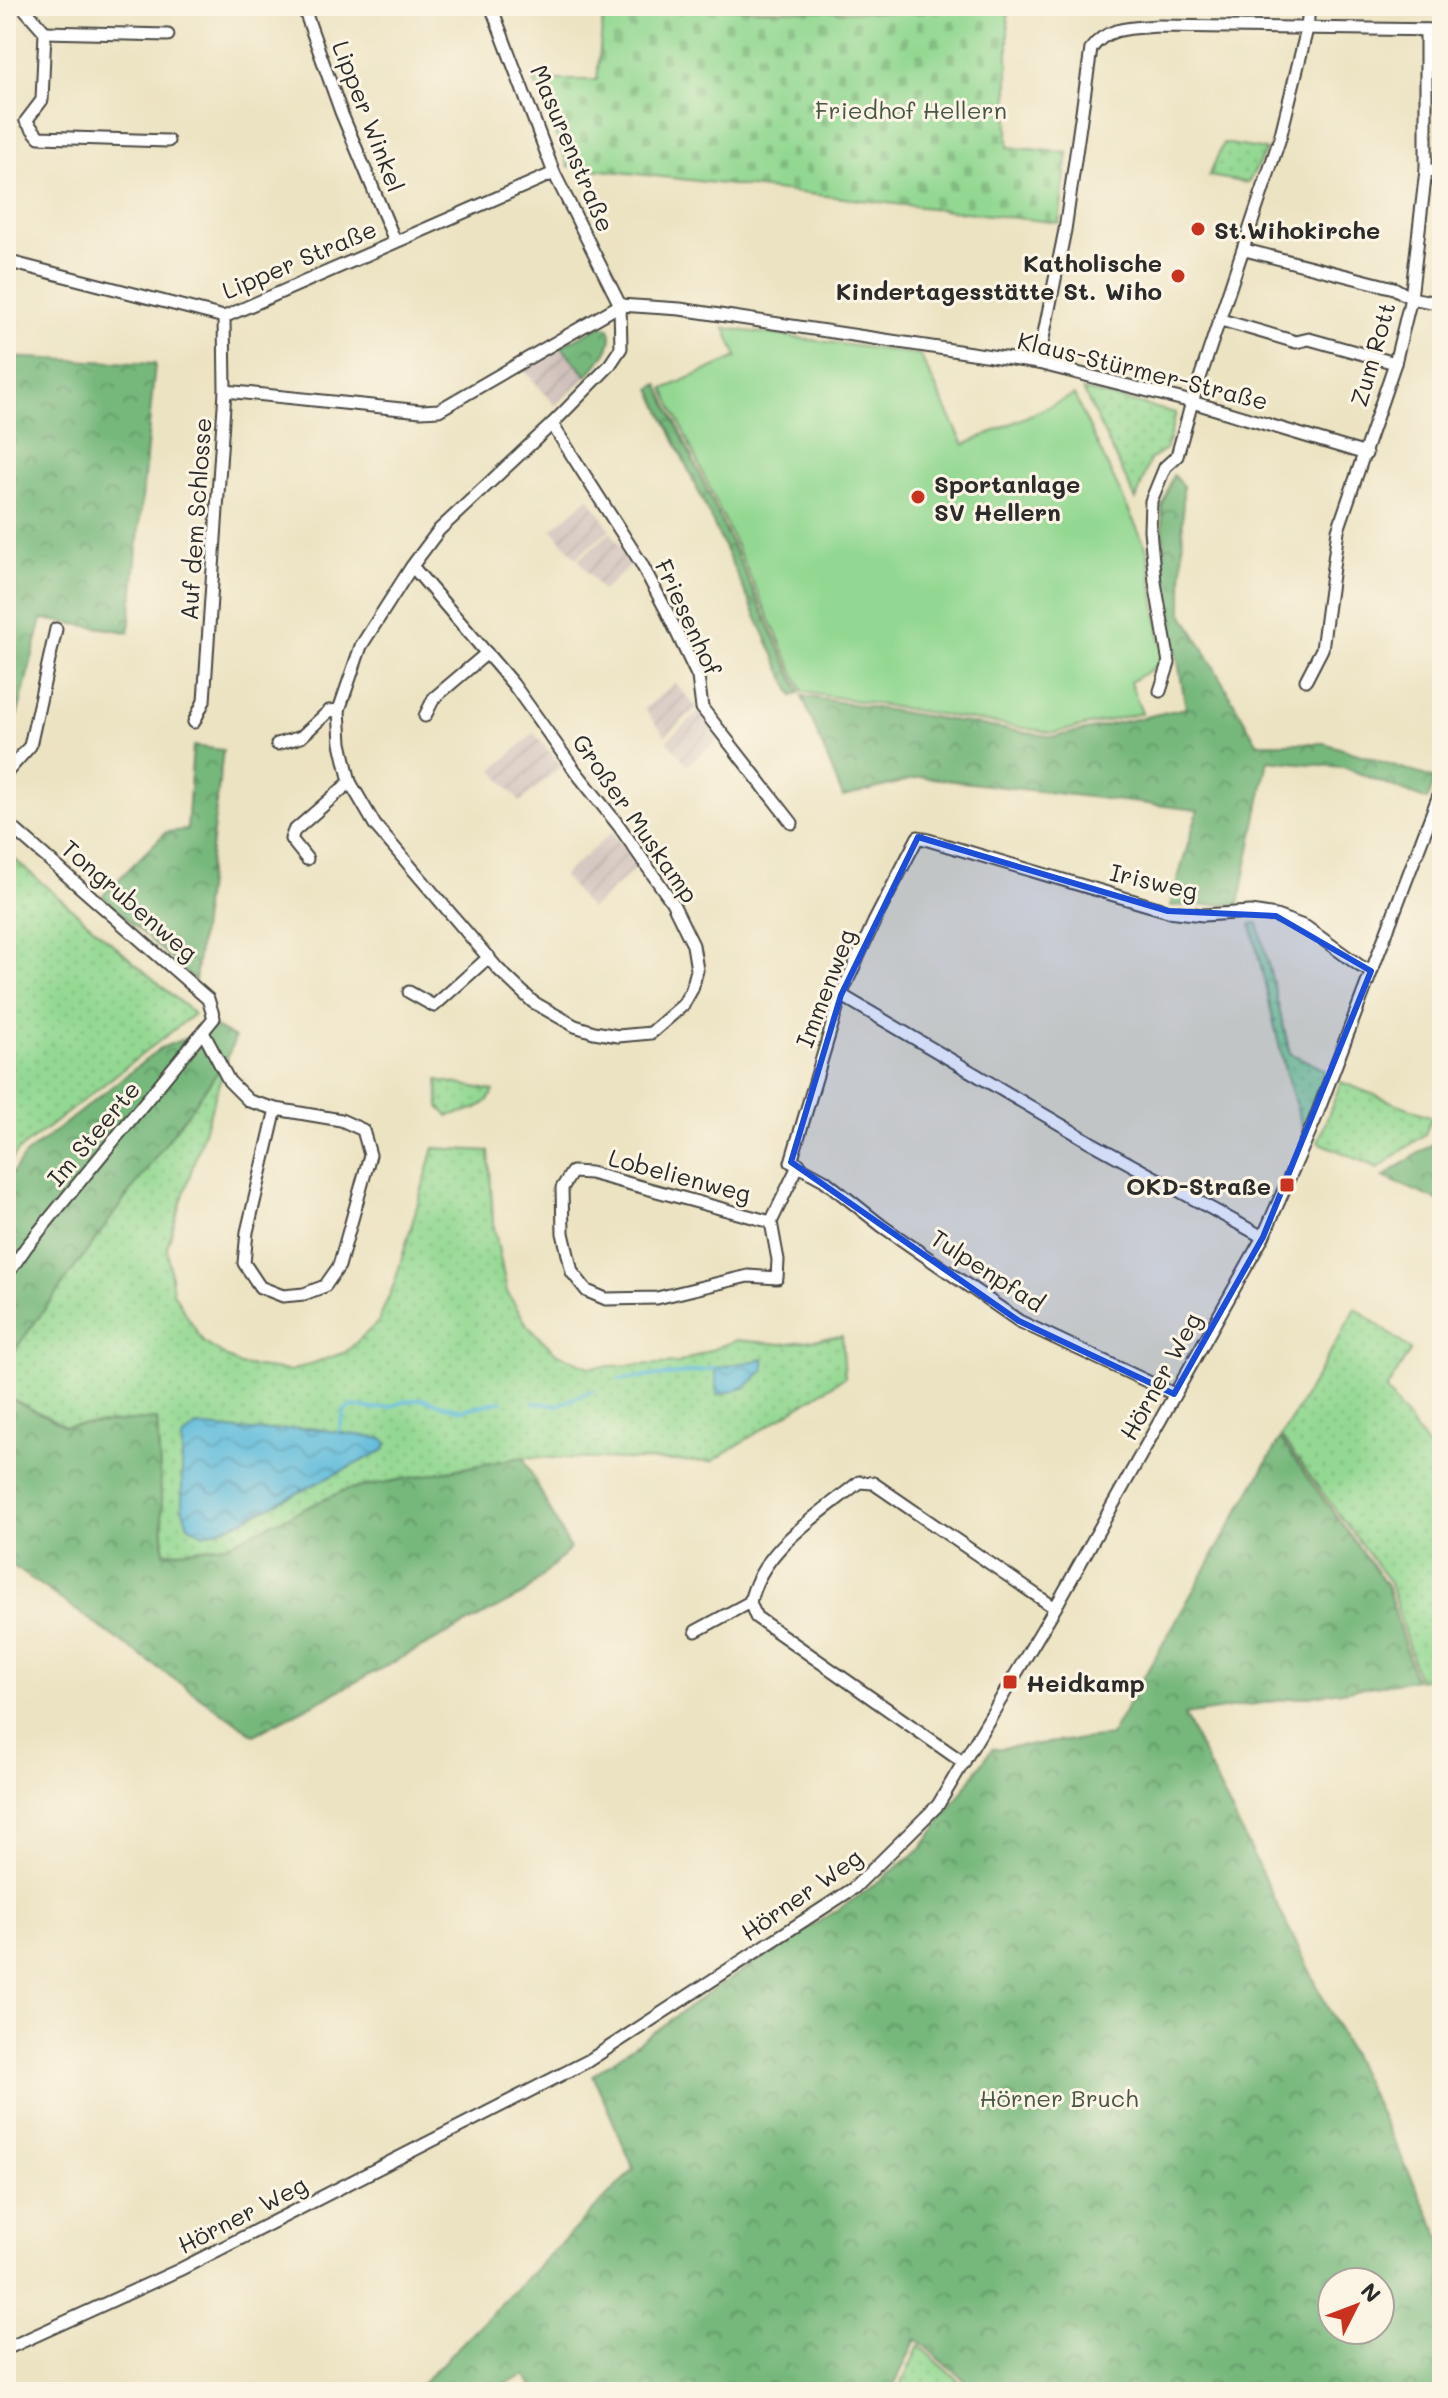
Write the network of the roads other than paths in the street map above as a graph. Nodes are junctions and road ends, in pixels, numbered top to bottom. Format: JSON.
{"nodes":[{"id":1,"x":22,"y":6,"type":"edge"},
{"id":2,"x":303,"y":6,"type":"edge"},
{"id":3,"x":491,"y":6,"type":"edge"},
{"id":4,"x":1309,"y":6,"type":"edge"},
{"id":5,"x":1307,"y":29,"type":"junction"},
{"id":6,"x":1426,"y":30,"type":"junction"},
{"id":7,"x":1442,"y":30,"type":"edge"},
{"id":8,"x":45,"y":32,"type":"junction"},
{"id":9,"x":168,"y":35,"type":"dead end"},
{"id":10,"x":168,"y":141,"type":"dead end"},
{"id":11,"x":1426,"y":170,"type":"junction"},
{"id":12,"x":1442,"y":171,"type":"edge"},
{"id":13,"x":554,"y":173,"type":"junction"},
{"id":14,"x":395,"y":241,"type":"junction"},
{"id":15,"x":1245,"y":250,"type":"junction"},
{"id":16,"x":6,"y":261,"type":"edge"},
{"id":17,"x":1411,"y":298,"type":"junction"},
{"id":18,"x":1442,"y":304,"type":"edge"},
{"id":19,"x":620,"y":305,"type":"junction"},
{"id":20,"x":224,"y":317,"type":"junction"},
{"id":21,"x":1221,"y":320,"type":"junction"},
{"id":22,"x":1038,"y":363,"type":"junction"},
{"id":23,"x":1395,"y":363,"type":"junction"},
{"id":24,"x":225,"y":391,"type":"junction"},
{"id":25,"x":1192,"y":402,"type":"junction"},
{"id":26,"x":552,"y":424,"type":"junction"},
{"id":27,"x":1366,"y":454,"type":"junction"},
{"id":28,"x":412,"y":566,"type":"junction"},
{"id":29,"x":56,"y":629,"type":"dead end"},
{"id":30,"x":487,"y":653,"type":"junction"},
{"id":31,"x":1306,"y":680,"type":"dead end"},
{"id":32,"x":1160,"y":691,"type":"dead end"},
{"id":33,"x":339,"y":710,"type":"junction"},
{"id":34,"x":425,"y":716,"type":"dead end"},
{"id":35,"x":194,"y":722,"type":"dead end"},
{"id":36,"x":277,"y":744,"type":"dead end"},
{"id":37,"x":6,"y":773,"type":"edge"},
{"id":38,"x":350,"y":782,"type":"junction"},
{"id":39,"x":1442,"y":787,"type":"edge"},
{"id":40,"x":6,"y":822,"type":"edge"},
{"id":41,"x":792,"y":823,"type":"dead end"},
{"id":42,"x":918,"y":837,"type":"joint"},
{"id":43,"x":307,"y":859,"type":"dead end"},
{"id":44,"x":489,"y":957,"type":"junction"},
{"id":45,"x":1371,"y":971,"type":"junction"},
{"id":46,"x":409,"y":992,"type":"dead end"},
{"id":47,"x":841,"y":995,"type":"junction"},
{"id":48,"x":214,"y":1018,"type":"joint"},
{"id":49,"x":204,"y":1034,"type":"junction"},
{"id":50,"x":276,"y":1109,"type":"junction"},
{"id":51,"x":795,"y":1163,"type":"junction"},
{"id":52,"x":771,"y":1222,"type":"junction"},
{"id":53,"x":1263,"y":1237,"type":"junction"},
{"id":54,"x":6,"y":1276,"type":"edge"},
{"id":55,"x":1174,"y":1394,"type":"junction"},
{"id":56,"x":750,"y":1602,"type":"junction"},
{"id":57,"x":1055,"y":1608,"type":"junction"},
{"id":58,"x":696,"y":1631,"type":"dead end"},
{"id":59,"x":964,"y":1763,"type":"junction"},
{"id":60,"x":6,"y":2349,"type":"edge"}],
"edges":[{"from":1,"to":8,"type":"street"},
{"from":2,"to":14,"type":"street","name":"Lipper Winkel"},
{"from":3,"to":13,"type":"street","name":"Masurenstraße"},
{"from":4,"to":5,"type":"street"},
{"from":5,"to":6,"type":"street"},
{"from":5,"to":15,"type":"street"},
{"from":5,"to":22,"type":"street"},
{"from":6,"to":7,"type":"street"},
{"from":6,"to":11,"type":"street","name":"Zum Rott"},
{"from":8,"to":9,"type":"street"},
{"from":8,"to":10,"type":"street"},
{"from":11,"to":12,"type":"street"},
{"from":11,"to":17,"type":"street","name":"Zum Rott"},
{"from":13,"to":14,"type":"street","name":"Lipper Straße"},
{"from":13,"to":19,"type":"street","name":"Masurenstraße"},
{"from":14,"to":20,"type":"street","name":"Lipper Straße"},
{"from":15,"to":17,"type":"street"},
{"from":15,"to":21,"type":"street"},
{"from":16,"to":20,"type":"street","name":"Lipper Straße"},
{"from":17,"to":18,"type":"street"},
{"from":17,"to":23,"type":"street","name":"Zum Rott"},
{"from":19,"to":22,"type":"street","name":"Klaus-Stürmer-Straße"},
{"from":19,"to":24,"type":"street"},
{"from":19,"to":26,"type":"street","name":"Großer Muskamp"},
{"from":20,"to":24,"type":"street","name":"Auf dem Schlosse"},
{"from":21,"to":23,"type":"street"},
{"from":21,"to":25,"type":"street"},
{"from":22,"to":25,"type":"street","name":"Klaus-Stürmer-Straße"},
{"from":23,"to":27,"type":"street","name":"Zum Rott"},
{"from":24,"to":35,"type":"street","name":"Auf dem Schlosse"},
{"from":25,"to":27,"type":"street","name":"Klaus-Stürmer-Straße"},
{"from":25,"to":32,"type":"street"},
{"from":26,"to":28,"type":"street","name":"Großer Muskamp"},
{"from":26,"to":41,"type":"street","name":"Friesenhof"},
{"from":27,"to":31,"type":"street","name":"Zum Rott"},
{"from":28,"to":30,"type":"street","name":"Großer Muskamp"},
{"from":28,"to":33,"type":"street","name":"Großer Muskamp"},
{"from":29,"to":37,"type":"street"},
{"from":30,"to":34,"type":"street"},
{"from":30,"to":44,"type":"street","name":"Großer Muskamp"},
{"from":33,"to":36,"type":"street"},
{"from":33,"to":38,"type":"street","name":"Großer Muskamp"},
{"from":38,"to":43,"type":"street"},
{"from":38,"to":44,"type":"street","name":"Großer Muskamp"},
{"from":39,"to":45,"type":"street","name":"Hörner Weg"},
{"from":40,"to":48,"type":"street","name":"Tongrubenweg"},
{"from":42,"to":45,"type":"street","name":"Irisweg"},
{"from":42,"to":47,"type":"street","name":"Immenweg"},
{"from":44,"to":46,"type":"street"},
{"from":45,"to":53,"type":"street","name":"Hörner Weg"},
{"from":47,"to":51,"type":"street","name":"Immenweg"},
{"from":47,"to":53,"type":"street"},
{"from":48,"to":49,"type":"street","name":"Im Steerte"},
{"from":49,"to":50,"type":"street"},
{"from":49,"to":54,"type":"street","name":"Im Steerte"},
{"from":50,"to":50,"type":"street"},
{"from":51,"to":52,"type":"street","name":"Lobelienweg"},
{"from":51,"to":55,"type":"street","name":"Tulpenpfad"},
{"from":52,"to":52,"type":"street","name":"Lobelienweg"},
{"from":53,"to":55,"type":"street","name":"Hörner Weg"},
{"from":55,"to":57,"type":"street","name":"Hörner Weg"},
{"from":56,"to":57,"type":"street"},
{"from":56,"to":58,"type":"street"},
{"from":56,"to":59,"type":"street"},
{"from":57,"to":59,"type":"street","name":"Hörner Weg"},
{"from":59,"to":60,"type":"street","name":"Hörner Weg"}]}
